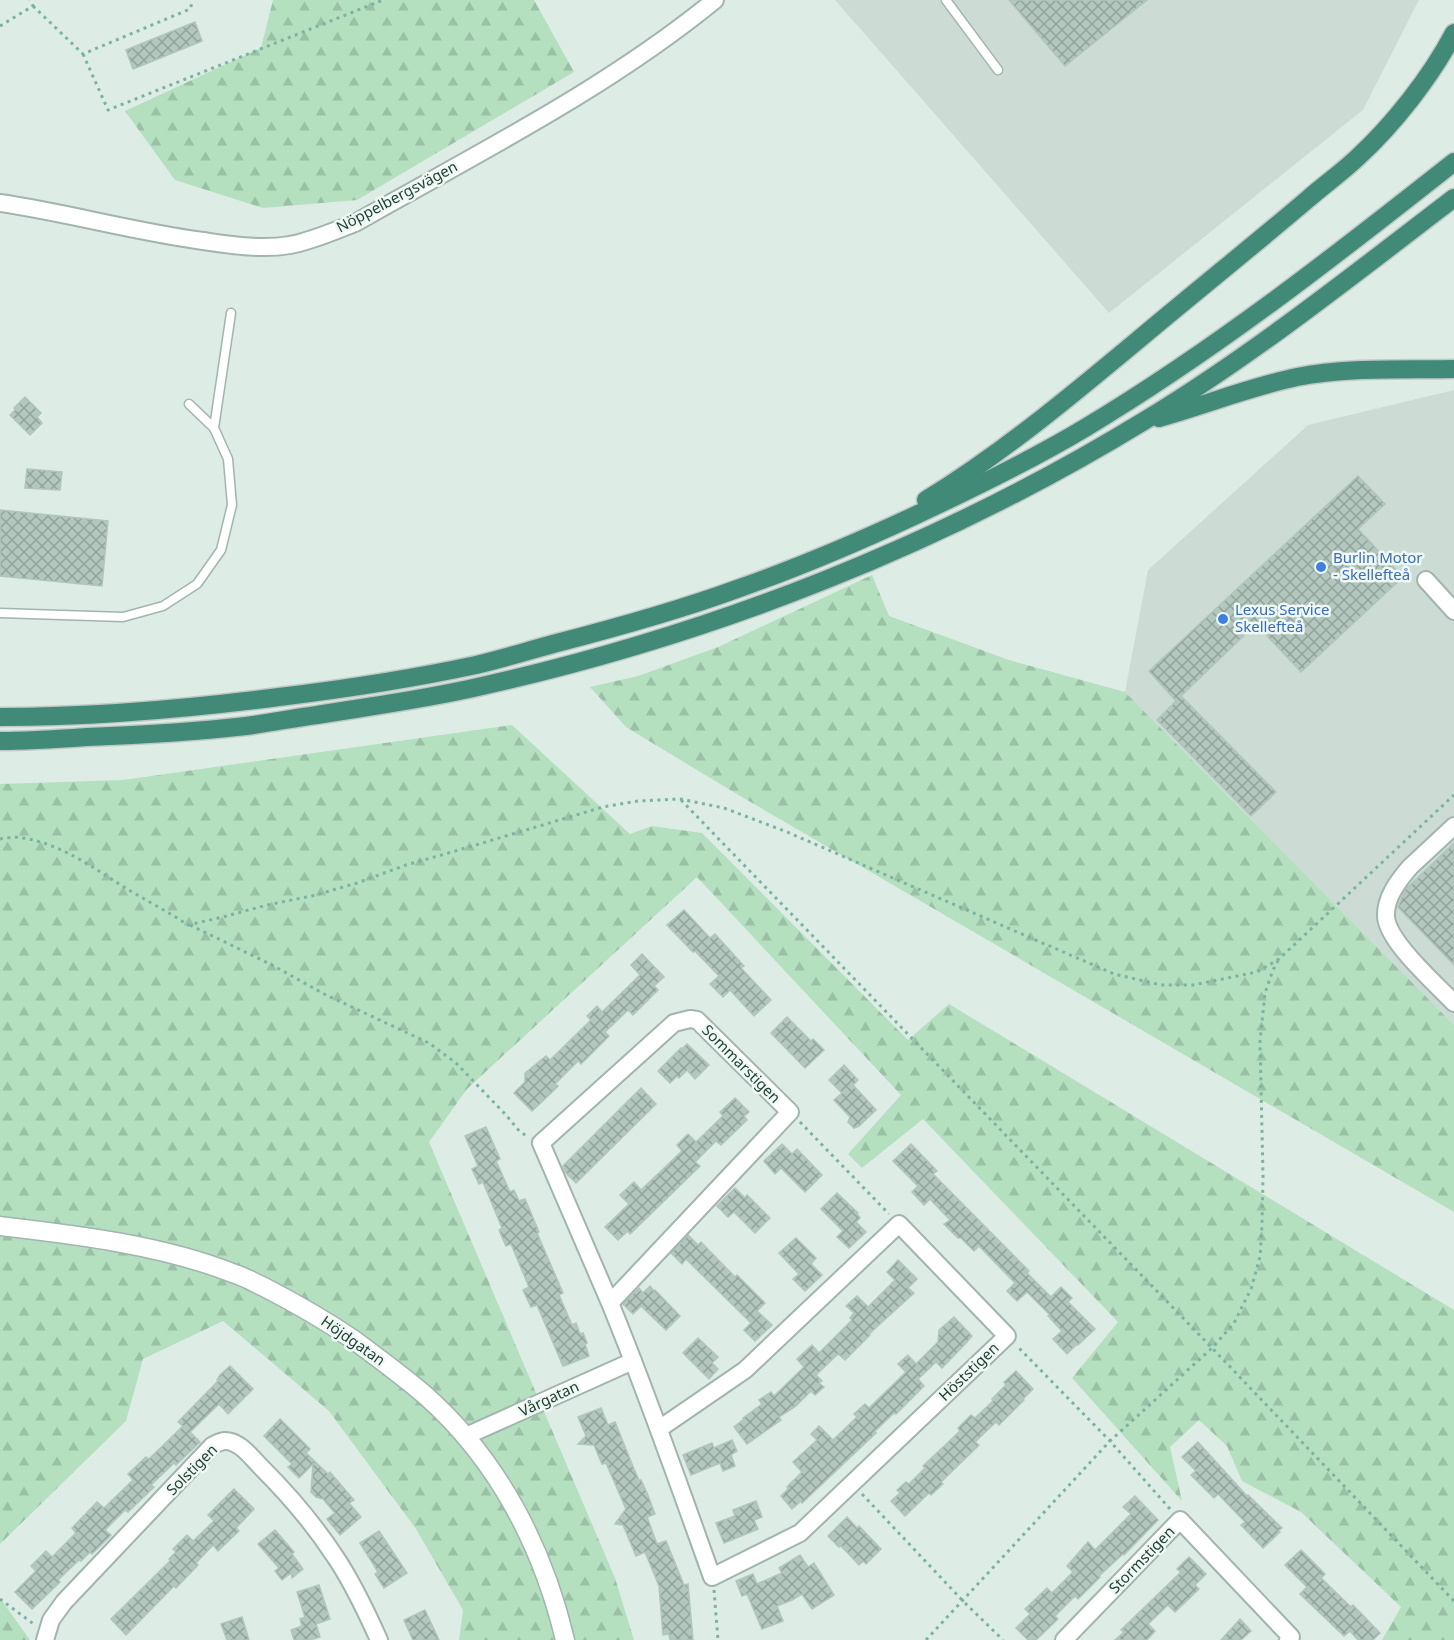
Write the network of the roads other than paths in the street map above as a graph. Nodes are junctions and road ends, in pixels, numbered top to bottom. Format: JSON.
{"nodes":[{"id":1,"x":716,"y":0,"type":"edge"},
{"id":2,"x":946,"y":0,"type":"edge"},
{"id":3,"x":1454,"y":33,"type":"edge"},
{"id":4,"x":999,"y":70,"type":"dead end"},
{"id":5,"x":1454,"y":162,"type":"edge"},
{"id":6,"x":1454,"y":198,"type":"edge"},
{"id":7,"x":0,"y":203,"type":"edge"},
{"id":8,"x":231,"y":313,"type":"dead end"},
{"id":9,"x":1454,"y":369,"type":"edge"},
{"id":10,"x":189,"y":405,"type":"dead end"},
{"id":11,"x":1143,"y":422,"type":"junction"},
{"id":12,"x":214,"y":428,"type":"junction"},
{"id":13,"x":855,"y":543,"type":"junction"},
{"id":14,"x":1426,"y":580,"type":"dead end"},
{"id":15,"x":1454,"y":611,"type":"edge"},
{"id":16,"x":0,"y":613,"type":"edge"},
{"id":17,"x":0,"y":717,"type":"edge"},
{"id":18,"x":0,"y":741,"type":"edge"},
{"id":19,"x":1454,"y":826,"type":"edge"},
{"id":20,"x":1454,"y":1003,"type":"edge"},
{"id":21,"x":0,"y":1226,"type":"edge"},
{"id":22,"x":610,"y":1303,"type":"junction"},
{"id":23,"x":633,"y":1361,"type":"junction"},
{"id":24,"x":659,"y":1429,"type":"junction"},
{"id":25,"x":466,"y":1436,"type":"junction"},
{"id":26,"x":45,"y":1637,"type":"edge"},
{"id":27,"x":378,"y":1640,"type":"edge"},
{"id":28,"x":566,"y":1640,"type":"edge"},
{"id":29,"x":1064,"y":1640,"type":"edge"},
{"id":30,"x":1288,"y":1640,"type":"edge"}],
"edges":[{"from":1,"to":7,"type":"street","name":"Nöppelbergsvägen"},
{"from":2,"to":4,"type":"lane"},
{"from":3,"to":13,"type":"highway"},
{"from":5,"to":13,"type":"highway"},
{"from":6,"to":11,"type":"highway"},
{"from":8,"to":12,"type":"lane"},
{"from":9,"to":11,"type":"highway"},
{"from":10,"to":12,"type":"lane"},
{"from":11,"to":18,"type":"highway"},
{"from":12,"to":16,"type":"lane"},
{"from":13,"to":17,"type":"highway"},
{"from":14,"to":15,"type":"street"},
{"from":19,"to":20,"type":"street"},
{"from":21,"to":25,"type":"street","name":"Höjdgatan"},
{"from":22,"to":22,"type":"street","name":"Sommarstigen"},
{"from":22,"to":23,"type":"street"},
{"from":23,"to":24,"type":"street"},
{"from":23,"to":25,"type":"street","name":"Vårgatan"},
{"from":24,"to":24,"type":"street","name":"Höststigen"},
{"from":25,"to":28,"type":"street","name":"Höjdgatan"},
{"from":26,"to":27,"type":"street","name":"Solstigen"},
{"from":29,"to":30,"type":"street","name":"Stormstigen"}]}
